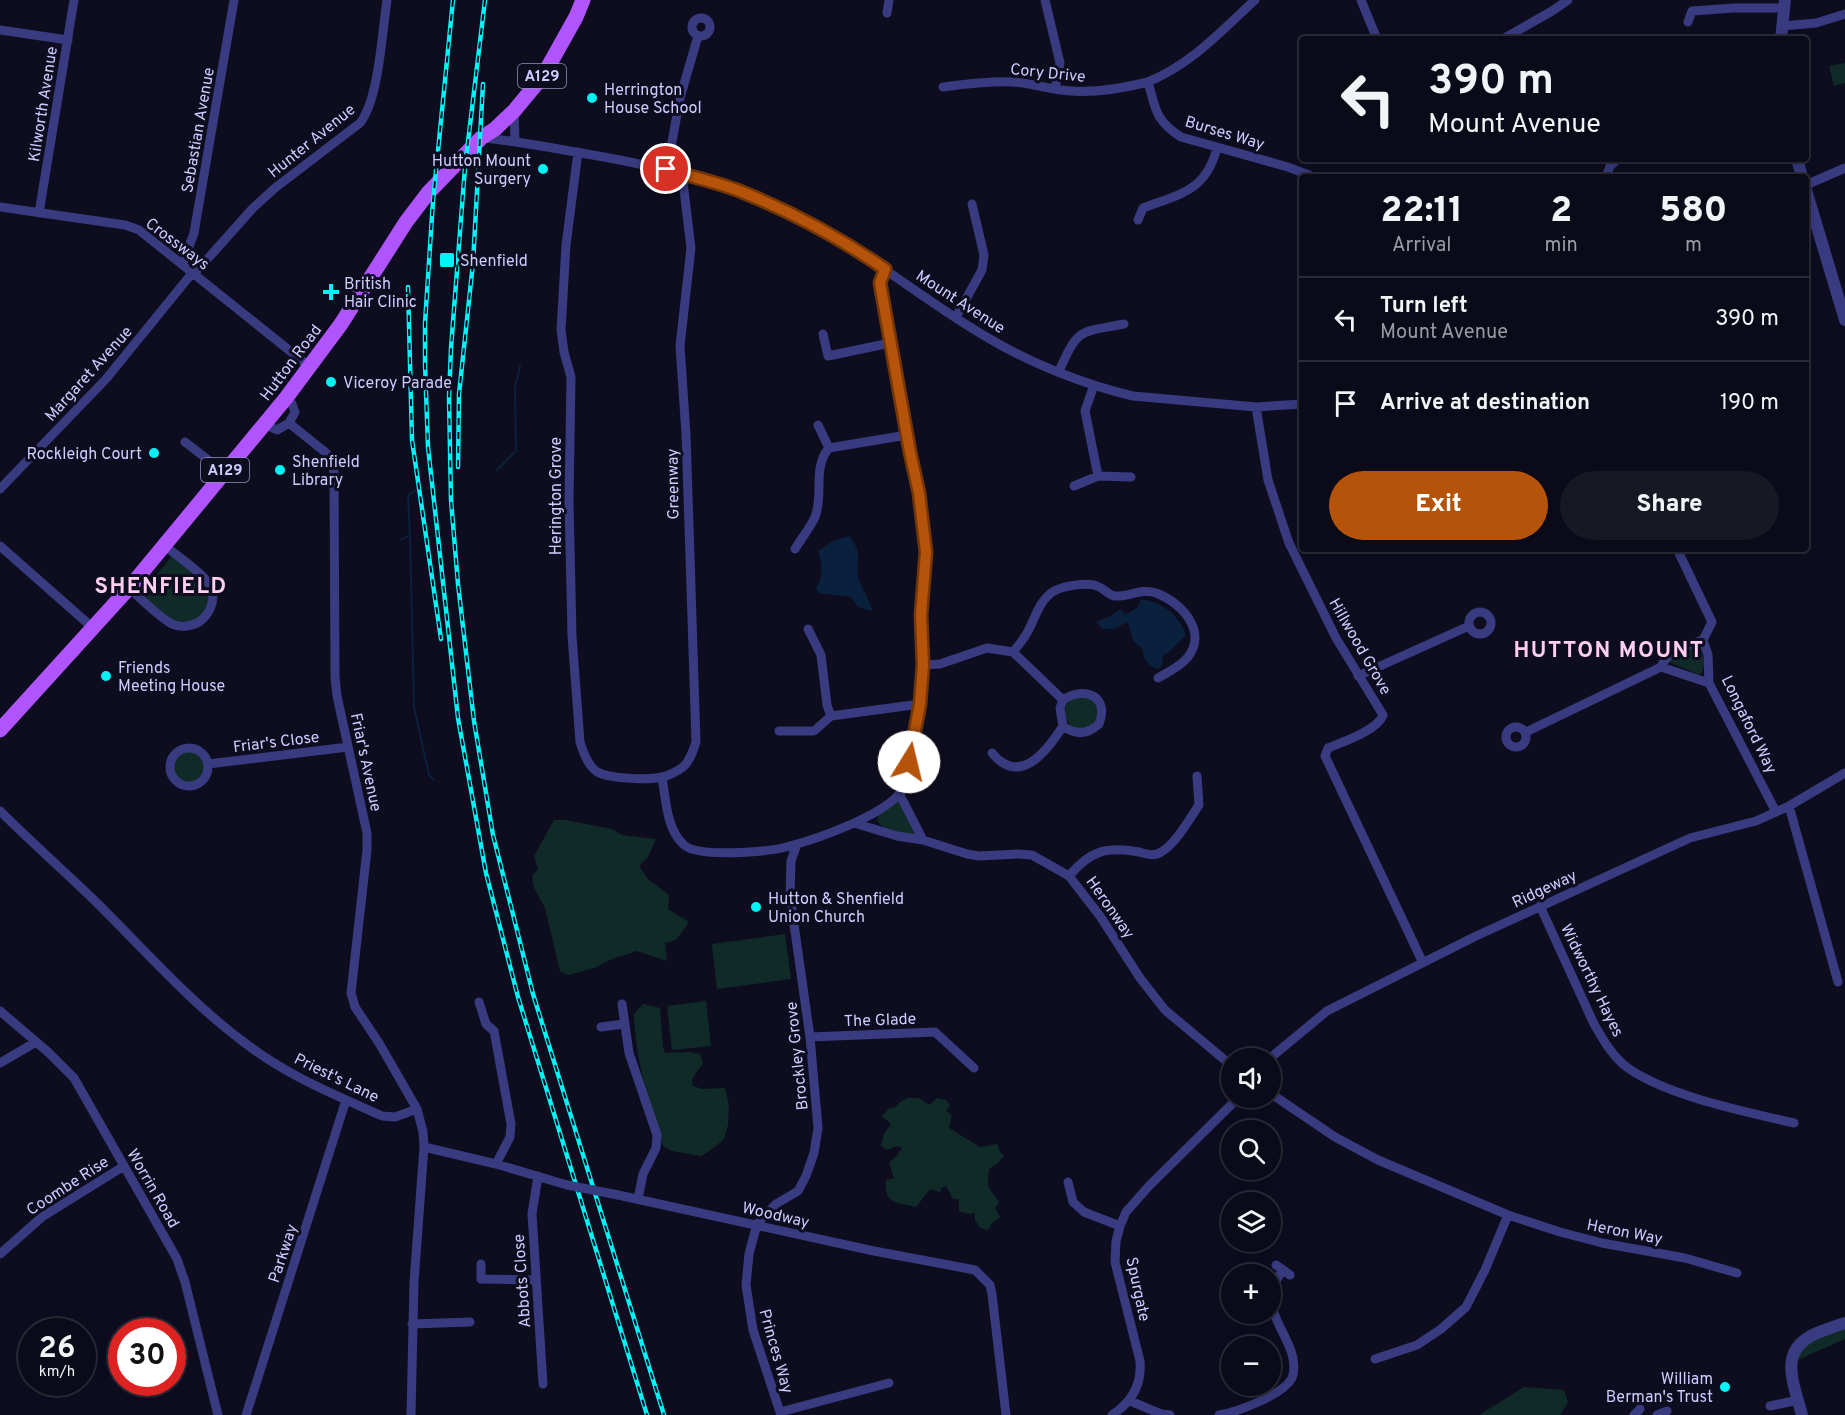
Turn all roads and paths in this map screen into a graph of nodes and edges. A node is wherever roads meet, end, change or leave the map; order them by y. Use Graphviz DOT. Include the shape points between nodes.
graph roads {
  1 [pos="74,0"];
  2 [pos="234,0"];
  3 [pos="387,0"];
  4 [pos="583,0"];
  5 [pos="889,0"];
  6 [pos="1045,0"];
  7 [pos="1255,0"];
  8 [pos="1360,0"];
  9 [pos="1568,0"];
  10 [pos="1785,4"];
  11 [pos="887,13"];
  12 [pos="1845,14"];
  13 [pos="1688,22"];
  14 [pos="0,30"];
  15 [pos="1782,33"];
  16 [pos="698,36"];
  17 [pos="1376,36"];
  18 [pos="1508,36"];
  19 [pos="68,40"];
  20 [pos="1149,82"];
  21 [pos="943,87"];
  22 [pos="1055,89"];
  23 [pos="514,111"];
  24 [pos="481,138"];
  25 [pos="515,141"];
  26 [pos="1217,148"];
  27 [pos="578,152"];
  28 [pos="1845,168"];
  29 [pos="666,169"];
  30 [pos="681,174"];
  31 [pos="1306,174"];
  32 [pos="1809,184"];
  33 [pos="1809,200"];
  34 [pos="972,204"];
  35 [pos="0,207"];
  36 [pos="39,213"];
  37 [pos="1138,219"];
  38 [pos="183,264"];
  39 [pos="885,269"];
  40 [pos="193,273"];
  41 [pos="956,317"];
  42 [pos="1845,320"];
  43 [pos="1124,324"];
  44 [pos="823,334"];
  45 [pos="890,344"];
  46 [pos="310,367"];
  47 [pos="1059,371"];
  48 [pos="1094,385"];
  49 [pos="286,398"];
  50 [pos="1299,404"];
  51 [pos="1256,407"];
  52 [pos="289,423"];
  53 [pos="264,424"];
  54 [pos="818,425"];
  55 [pos="907,435"];
  56 [pos="184,442"];
  57 [pos="829,448"];
  58 [pos="224,472"];
  59 [pos="1098,476"];
  60 [pos="1131,477"];
  61 [pos="1074,486"];
  62 [pos="0,489"];
  63 [pos="164,545"];
  64 [pos="0,546"];
  65 [pos="795,549"];
  66 [pos="1678,552"];
  67 [pos="129,588"];
  68 [pos="1469,626"];
  69 [pos="93,628"];
  70 [pos="808,629"];
  71 [pos="1703,640"];
  72 [pos="1013,652"];
  73 [pos="923,665"];
  74 [pos="1661,667"];
  75 [pos="1358,676"];
  76 [pos="1158,678"];
  77 [pos="1709,683"];
  78 [pos="1063,700"];
  79 [pos="920,704"];
  80 [pos="831,716"];
  81 [pos="1063,726"];
  82 [pos="0,730"];
  83 [pos="779,730"];
  84 [pos="1526,732"];
  85 [pos="348,747"];
  86 [pos="992,753"];
  87 [pos="208,764"];
  88 [pos="1845,773"];
  89 [pos="1197,776"];
  90 [pos="662,777"];
  91 [pos="900,795"];
  92 [pos="1789,806"];
  93 [pos="0,811"];
  94 [pos="1776,812"];
  95 [pos="854,823"];
  96 [pos="923,840"];
  97 [pos="797,844"];
  98 [pos="776,849"];
  99 [pos="791,861"];
  100 [pos="1069,876"];
  101 [pos="1540,906"];
  102 [pos="1423,963"];
  103 [pos="1838,982"];
  104 [pos="479,1002"];
  105 [pos="622,1004"];
  106 [pos="0,1011"];
  107 [pos="624,1024"];
  108 [pos="601,1027"];
  109 [pos="810,1037"];
  110 [pos="36,1042"];
  111 [pos="1281,1049"];
  112 [pos="1221,1057"];
  113 [pos="0,1063"];
  114 [pos="974,1068"];
  115 [pos="346,1100"];
  116 [pos="1281,1100"];
  117 [pos="1228,1108"];
  118 [pos="417,1109"];
  119 [pos="1794,1123"];
  120 [pos="424,1147"];
  121 [pos="496,1164"];
  122 [pos="124,1166"];
  123 [pos="538,1176"];
  124 [pos="1068,1182"];
  125 [pos="638,1199"];
  126 [pos="1508,1215"];
  127 [pos="757,1224"];
  128 [pos="1120,1226"];
  129 [pos="0,1254"];
  130 [pos="481,1264"];
  131 [pos="1283,1270"];
  132 [pos="1737,1274"];
  133 [pos="536,1280"];
  134 [pos="470,1322"];
  135 [pos="1845,1323"];
  136 [pos="412,1324"];
  137 [pos="1375,1359"];
  138 [pos="889,1383"];
  139 [pos="543,1384"];
  140 [pos="1798,1400"];
  141 [pos="1130,1401"];
  142 [pos="1770,1406"];
  143 [pos="1667,1411"];
  144 [pos="780,1414"];
  145 [pos="218,1415"];
  146 [pos="246,1415"];
  147 [pos="411,1415"];
  148 [pos="1006,1415"];
  149 [pos="1113,1415"];
  150 [pos="1170,1415"];
  151 [pos="1219,1415"];
  152 [pos="1657,1415"];
  153 [pos="1802,1415"];
  1 -- 19 [label="street, Kilworth Avenue"];
  2 -- 38 [label="street, Sebastian Avenue" via="194,233"];
  3 -- 40 [label="street, Hunter Avenue" via="368,113 253,208"];
  4 -- 23 [label="main road, Hutton Road / A129" via="543,76"];
  5 -- 11 [label="street"];
  6 -- 22 [label="street" via="1060,63"];
  7 -- 20 [label="street" via="1188,62"];
  8 -- 17 [label="street"];
  9 -- 18 [label="street"];
  10 -- 13 [label="street" via="1689,8"];
  10 -- 15 [label="street"];
  12 -- 15 [label="street"];
  14 -- 19 [label="street"];
  16 -- 29 [label="street"];
  19 -- 36 [label="street, Kilworth Avenue"];
  20 -- 22 [label="street, Cory Drive" via="1097,91"];
  20 -- 26 [label="street, Burses Way" via="1158,116 1168,128 1181,137"];
  21 -- 22 [label="street, Cory Drive" via="1009,81"];
  23 -- 24 [label="main road, Hutton Road / A129"];
  23 -- 25 [label="street"];
  24 -- 25 [label="street, Mount Avenue"];
  24 -- 46 [label="main road, Hutton Road / A129" via="406,222"];
  25 -- 27 [label="street, Mount Avenue"];
  26 -- 31 [label="street, Burses Way"];
  26 -- 37 [label="street" via="1201,182 1180,194 1138,205"];
  27 -- 29 [label="street, Mount Avenue"];
  27 -- 90 [label="street, Herington Grove" via="566,244 561,330 571,377 572,636 580,742 596,771 607,776"];
  28 -- 32 [label="street"];
  29 -- 30 [label="street, Mount Avenue"];
  30 -- 39 [label="street, Mount Avenue" via="787,211"];
  30 -- 90 [label="street, Greenway" via="691,248 680,346 696,742 684,767"];
  33 -- 42 [label="street"];
  34 -- 41 [label="street" via="983,263"];
  35 -- 36 [label="street, Crossways"];
  36 -- 38 [label="street, Crossways" via="140,230"];
  38 -- 40 [label="street, Crossways"];
  39 -- 41 [label="street, Mount Avenue"];
  39 -- 45 [label="street" via="880,283"];
  40 -- 46 [label="street, Crossways"];
  40 -- 62 [label="street, Margaret Avenue" via="106,379"];
  41 -- 47 [label="street, Mount Avenue" via="1013,352"];
  43 -- 47 [label="street" via="1083,332 1075,338"];
  44 -- 45 [label="street" via="828,356"];
  45 -- 55 [label="street"];
  46 -- 49 [label="main road, Hutton Road / A129"];
  47 -- 48 [label="street, Mount Avenue"];
  48 -- 51 [label="street, Mount Avenue" via="1133,396"];
  48 -- 59 [label="street" via="1085,411"];
  49 -- 52 [label="street" via="295,412"];
  49 -- 53 [label="main road, Hutton Road / A129"];
  50 -- 51 [label="street, Mount Avenue"];
  51 -- 75 [label="street, Hillwood Grove" via="1268,480 1289,543"];
  52 -- 53 [label="street" via="277,430"];
  52 -- 85 [label="street, Friar's Avenue" via="330,457 334,472 335,677"];
  53 -- 58 [label="main road, Hutton Road / A129"];
  54 -- 57 [label="street"];
  55 -- 57 [label="street"];
  55 -- 73 [label="street" via="925,541"];
  56 -- 58 [label="street"];
  57 -- 65 [label="street" via="820,465 815,517"];
  58 -- 63 [label="main road, Hutton Road / A129"];
  59 -- 60 [label="street"];
  59 -- 61 [label="street"];
  63 -- 67 [label="main road, Hutton Road / A129"];
  63 -- 67 [label="street" via="208,581 213,603 208,614 198,623 172,624"];
  64 -- 69 [label="street"];
  66 -- 71 [label="street, Longaford Way" via="1712,622"];
  67 -- 69 [label="main road, Hutton Road / A129"];
  68 -- 75 [label="street"];
  69 -- 82 [label="main road, Hutton Road / A129"];
  70 -- 80 [label="street" via="821,655"];
  71 -- 74 [label="street" via="1675,651"];
  71 -- 77 [label="street, Longaford Way"];
  72 -- 73 [label="street" via="987,648 940,664"];
  72 -- 76 [label="street" via="1048,596 1058,590 1084,585 1099,586 1116,596 1137,591 1156,593 1184,612 1195,632 1192,650 1181,664"];
  72 -- 78 [label="street"];
  73 -- 79 [label="street"];
  74 -- 77 [label="street"];
  74 -- 84 [label="street"];
  75 -- 102 [label="street, Hillwood Grove" via="1380,708 1382,719 1328,748 1325,756"];
  77 -- 94 [label="street, Longaford Way"];
  78 -- 81 [label="street"];
  78 -- 81 [label="street" via="1077,693 1089,694 1097,699 1102,710 1099,724 1089,731 1076,733"];
  79 -- 80 [label="street"];
  79 -- 91 [label="street"];
  80 -- 83 [label="street" via="814,731"];
  81 -- 86 [label="street" via="1048,748 1026,765 1002,764"];
  85 -- 87 [label="street, Friar's Close"];
  85 -- 118 [label="street, Friar's Avenue" via="368,850 351,993 355,1007"];
  87 -- 87 [label="street" via="199,751 183,748 170,760 170,773 178,783 190,787 206,777"];
  88 -- 92 [label="street, Ridgeway"];
  89 -- 100 [label="street" via="1199,805 1165,850 1155,855 1124,850 1099,852"];
  90 -- 98 [label="street" via="669,820 683,844 692,850 714,853"];
  91 -- 95 [label="street"];
  91 -- 96 [label="street"];
  92 -- 94 [label="street, Ridgeway"];
  92 -- 103 [label="street"];
  93 -- 115 [label="street, Priest's Lane" via="226,1028 300,1079"];
  94 -- 101 [label="street, Ridgeway" via="1690,838"];
  95 -- 96 [label="street, Heronway"];
  95 -- 97 [label="street"];
  96 -- 100 [label="street, Heronway" via="979,856 1032,855"];
  97 -- 98 [label="street"];
  97 -- 99 [label="street, Brockley Grove"];
  98 -- 99 [label="street"];
  99 -- 109 [label="street, Brockley Grove" via="790,896"];
  100 -- 112 [label="street, Heronway" via="1165,1010"];
  101 -- 102 [label="street, Ridgeway"];
  101 -- 119 [label="street, Widworthy Hayes" via="1594,1024 1626,1066 1661,1085"];
  102 -- 111 [label="street, Ridgeway" via="1327,1011"];
  104 -- 121 [label="street" via="486,1024 494,1031 511,1124 510,1137"];
  105 -- 107 [label="street"];
  106 -- 110 [label="street, Worrin Road"];
  107 -- 108 [label="street"];
  107 -- 125 [label="street" via="629,1053 657,1135"];
  109 -- 114 [label="street, The Glade" via="935,1032"];
  109 -- 127 [label="street, Brockley Grove" via="818,1128 814,1153 798,1191 776,1204"];
  110 -- 113 [label="street"];
  110 -- 122 [label="street, Worrin Road" via="74,1078"];
  115 -- 118 [label="street, Priest's Lane" via="382,1116 395,1117"];
  115 -- 146 [label="street, Parkway"];
  116 -- 126 [label="street" via="1378,1160"];
  117 -- 128 [label="street, Spurgate" via="1149,1186 1126,1212"];
  118 -- 120 [label="street"];
  120 -- 121 [label="street, Woodway"];
  120 -- 136 [label="street"];
  121 -- 123 [label="street, Woodway"];
  122 -- 129 [label="street, Coombe Rise" via="42,1217"];
  122 -- 145 [label="street, Worrin Road" via="177,1259"];
  123 -- 125 [label="street, Woodway, bridge"];
  123 -- 133 [label="street, Abbots Close" via="532,1214"];
  124 -- 128 [label="street" via="1073,1202 1083,1212"];
  125 -- 127 [label="street, Woodway"];
  126 -- 132 [label="street, Heron Way" via="1570,1235 1685,1258"];
  126 -- 137 [label="street" via="1466,1307 1417,1345"];
  127 -- 144 [label="street, Princes Way" via="749,1254 747,1297 753,1330"];
  127 -- 148 [label="street, Woodway" via="975,1270 990,1284"];
  128 -- 141 [label="street, Spurgate" via="1115,1262 1141,1375"];
  130 -- 133 [label="street" via="481,1280"];
  131 -- 151 [label="street" via="1271,1294 1294,1362 1292,1377 1268,1397"];
  133 -- 139 [label="street, Abbots Close"];
  134 -- 136 [label="street"];
  135 -- 140 [label="street" via="1800,1342 1792,1355"];
  136 -- 147 [label="street"];
  138 -- 144 [label="street"];
  140 -- 142 [label="street"];
  140 -- 153 [label="street"];
  141 -- 149 [label="street, Spurgate"];
  141 -- 150 [label="street"];
  143 -- 152 [label="street"];
}
